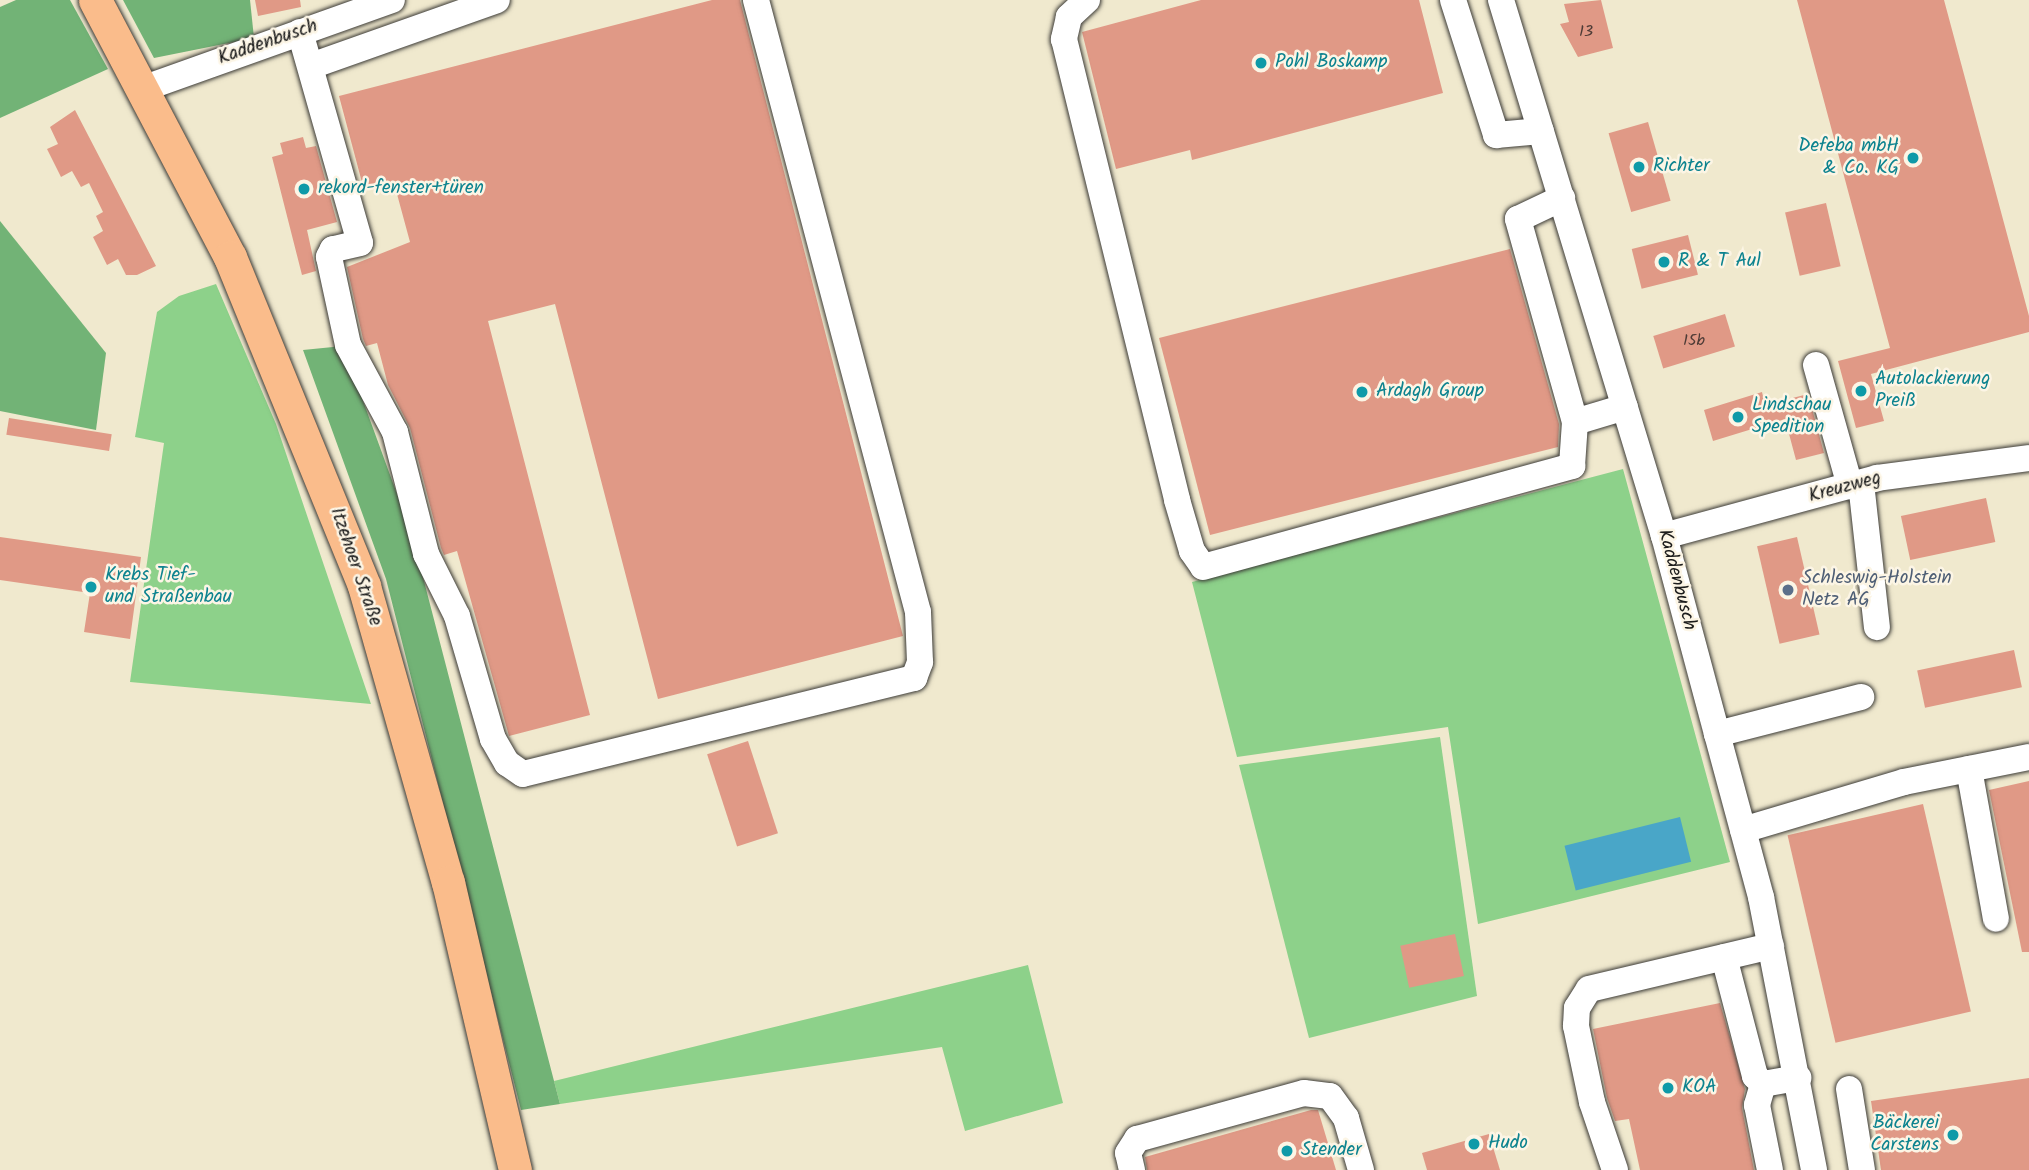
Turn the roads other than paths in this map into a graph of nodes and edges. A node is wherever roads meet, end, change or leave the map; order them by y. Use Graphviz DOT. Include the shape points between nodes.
graph roads {
  1 [pos="95,0"];
  2 [pos="392,0"];
  3 [pos="497,0"];
  4 [pos="756,0"];
  5 [pos="1087,0"];
  6 [pos="1453,0"];
  7 [pos="1501,0"];
  8 [pos="300,32"];
  9 [pos="311,66"];
  10 [pos="145,88"];
  11 [pos="1541,131"];
  12 [pos="1562,198"];
  13 [pos="1816,365"];
  14 [pos="1625,407"];
  15 [pos="1575,422"];
  16 [pos="2029,458"];
  17 [pos="1855,484"];
  18 [pos="1664,536"];
  19 [pos="1877,627"];
  20 [pos="1861,697"];
  21 [pos="1717,734"];
  22 [pos="2029,757"];
  23 [pos="1969,769"];
  24 [pos="1743,830"];
  25 [pos="1996,919"];
  26 [pos="1771,946"];
  27 [pos="1724,957"];
  28 [pos="1798,1078"];
  29 [pos="1763,1084"];
  30 [pos="1849,1089"];
  31 [pos="515,1170"];
  32 [pos="1132,1170"];
  33 [pos="1361,1170"];
  34 [pos="1615,1170"];
  35 [pos="1770,1170"];
  36 [pos="1814,1170"];
  37 [pos="1862,1170"];
  1 -- 10 [label="main road, Itzehoer Straße"];
  2 -- 8 [label="street, Kaddenbusch"];
  3 -- 9 [label="street"];
  4 -- 9 [label="street" via="918,612 920,662 914,678 523,774 507,763 493,739 457,615 426,554 395,432 348,345 329,257 332,249 360,243"];
  5 -- 15 [label="street" via="1069,17 1064,39 1177,500 1192,551 1203,567 1550,477 1572,466"];
  6 -- 11 [label="street" via="1496,135"];
  7 -- 11 [label="street, Kaddenbusch"];
  8 -- 9 [label="street"];
  8 -- 10 [label="street, Kaddenbusch"];
  10 -- 31 [label="main road, Itzehoer Straße" via="230,257 364,586 447,882"];
  11 -- 12 [label="street, Kaddenbusch"];
  12 -- 14 [label="street, Kaddenbusch"];
  12 -- 15 [label="street" via="1518,219"];
  13 -- 17 [label="street"];
  14 -- 15 [label="street"];
  14 -- 18 [label="street, Kaddenbusch"];
  16 -- 17 [label="street, Kreuzweg" via="1943,465"];
  17 -- 18 [label="street, Kreuzweg"];
  17 -- 19 [label="street"];
  18 -- 21 [label="street, Kaddenbusch"];
  20 -- 21 [label="street"];
  21 -- 24 [label="street, Kaddenbusch"];
  22 -- 23 [label="street"];
  23 -- 24 [label="street" via="1773,816"];
  23 -- 25 [label="street"];
  24 -- 26 [label="street, Kaddenbusch"];
  26 -- 27 [label="street"];
  26 -- 28 [label="street, Kaddenbusch"];
  27 -- 29 [label="street" via="1752,1066"];
  27 -- 34 [label="street" via="1610,981 1589,989 1577,1008 1592,1102"];
  28 -- 29 [label="street"];
  28 -- 36 [label="street, Kaddenbusch"];
  29 -- 35 [label="street" via="1757,1105"];
  30 -- 37 [label="street"];
  32 -- 33 [label="street" via="1128,1153 1137,1139 1304,1093 1330,1096 1346,1118"];
}
